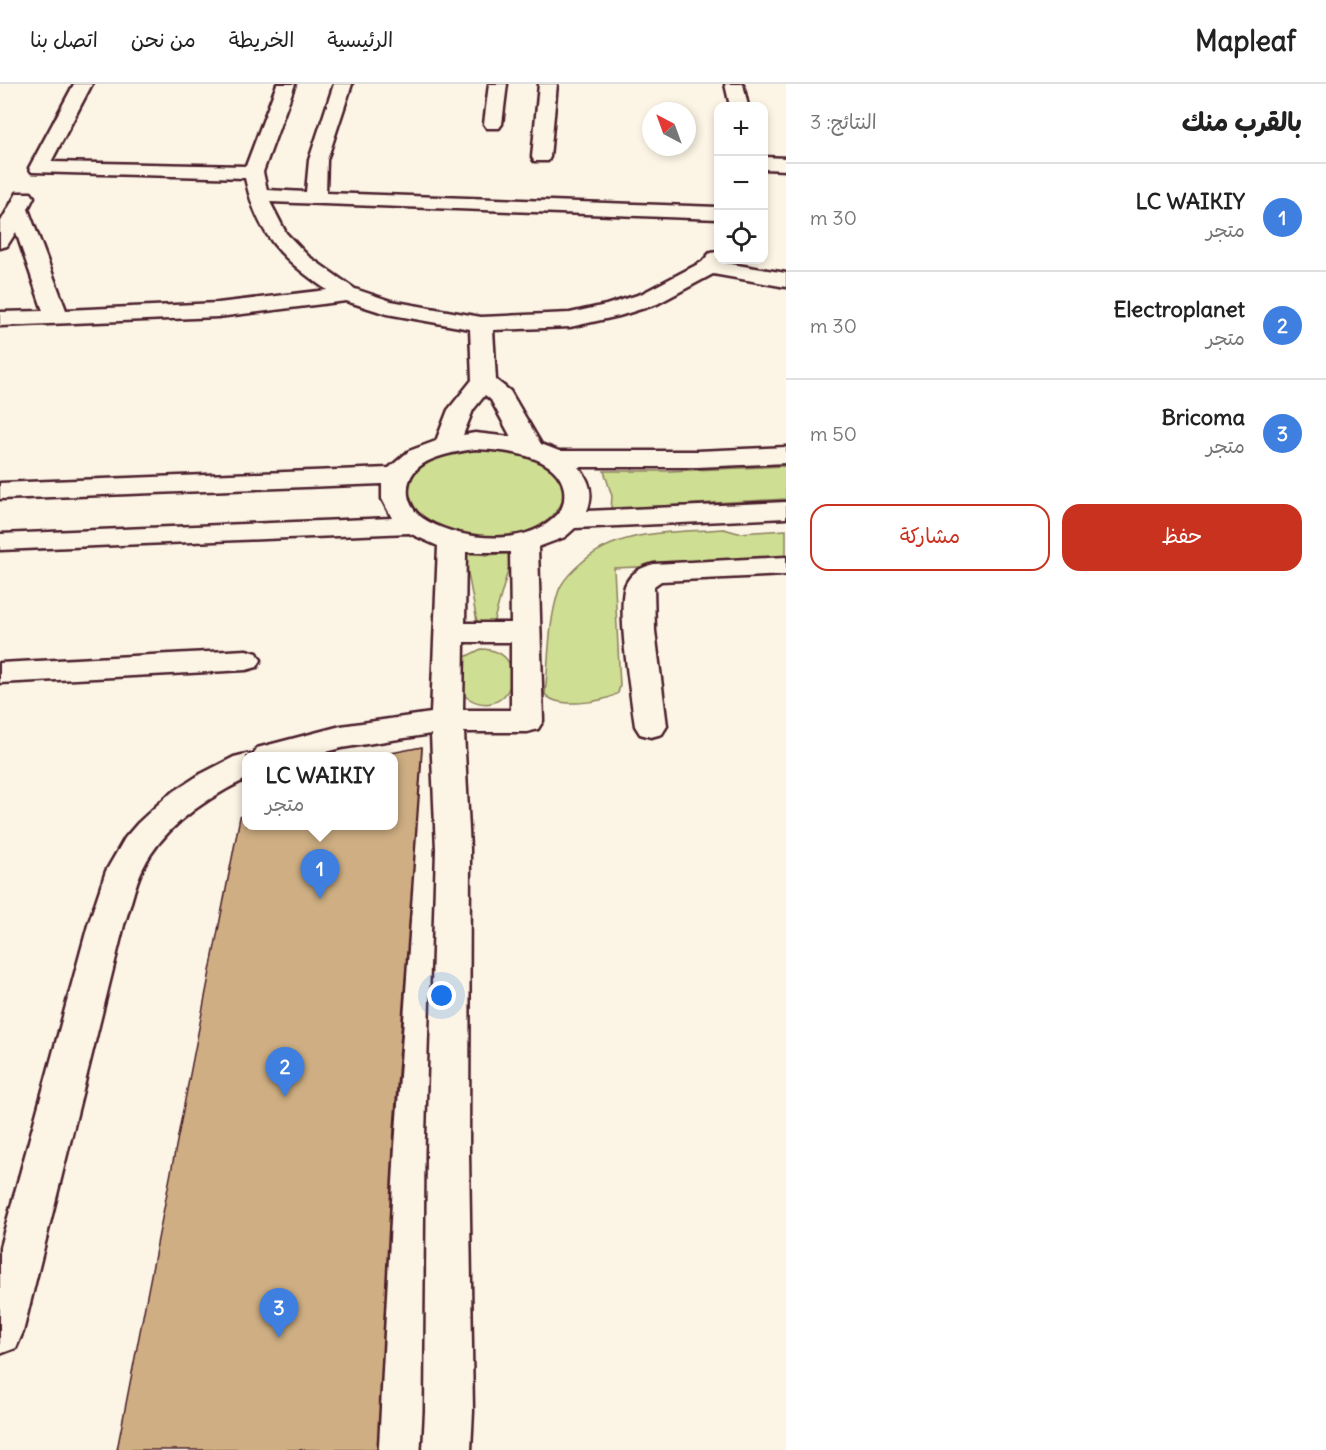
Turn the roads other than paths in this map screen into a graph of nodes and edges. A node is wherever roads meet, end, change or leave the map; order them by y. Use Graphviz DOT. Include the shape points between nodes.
graph roads {
  1 [pos="83,84"];
  2 [pos="286,84"];
  3 [pos="343,84"];
  4 [pos="498,84"];
  5 [pos="548,84"];
  6 [pos="734,84"];
  7 [pos="738,102"];
  8 [pos="494,124"];
  9 [pos="541,157"];
  10 [pos="768,163"];
  11 [pos="786,164"];
  12 [pos="39,168"];
  13 [pos="253,172"];
  14 [pos="258,196"];
  15 [pos="316,198"];
  16 [pos="18,209"];
  17 [pos="714,213"];
  18 [pos="0,242"];
  19 [pos="714,263"];
  20 [pos="718,264"];
  21 [pos="786,280"];
  22 [pos="347,294"];
  23 [pos="57,318"];
  24 [pos="0,319"];
  25 [pos="481,324"];
  26 [pos="484,382"];
  27 [pos="448,445"];
  28 [pos="543,454"];
  29 [pos="786,455"];
  30 [pos="397,476"];
  31 [pos="0,490"];
  32 [pos="786,510"];
  33 [pos="568,520"];
  34 [pos="414,525"];
  35 [pos="0,542"];
  36 [pos="452,542"];
  37 [pos="524,542"];
  38 [pos="786,566"];
  39 [pos="524,632"];
  40 [pos="449,633"];
  41 [pos="246,660"];
  42 [pos="0,673"];
  43 [pos="447,721"];
  44 [pos="651,726"];
  45 [pos="284,752"];
  46 [pos="242,767"];
  47 [pos="0,1332"];
  48 [pos="447,1450"];
  1 -- 12 [label="street"];
  2 -- 13 [label="street"];
  3 -- 15 [label="street" via="318,160"];
  4 -- 8 [label="street"];
  5 -- 9 [label="street"];
  6 -- 7 [label="street"];
  10 -- 11 [label="street"];
  12 -- 13 [label="street"];
  12 -- 16 [label="street"];
  13 -- 14 [label="street"];
  14 -- 15 [label="street"];
  14 -- 22 [label="street" via="277,236 300,261"];
  15 -- 17 [label="street"];
  16 -- 18 [label="street"];
  16 -- 23 [label="street"];
  19 -- 25 [label="street" via="649,299 611,311 570,320"];
  20 -- 21 [label="street"];
  22 -- 23 [label="street" via="213,312"];
  22 -- 25 [label="street" via="387,307"];
  23 -- 24 [label="street"];
  25 -- 26 [label="street"];
  26 -- 27 [label="street" via="460,411"];
  26 -- 28 [label="street" via="501,396"];
  27 -- 28 [label="street" via="475,441 504,443"];
  27 -- 30 [label="street" via="416,457"];
  28 -- 29 [label="street" via="697,459"];
  28 -- 33 [label="street" via="574,478 579,499"];
  30 -- 31 [label="street"];
  30 -- 34 [label="street" via="392,493 398,510"];
  32 -- 33 [label="street"];
  33 -- 37 [label="street" via="550,533"];
  34 -- 35 [label="street"];
  34 -- 36 [label="street"];
  36 -- 37 [label="street" via="488,546"];
  36 -- 40 [label="street"];
  37 -- 39 [label="street"];
  38 -- 44 [label="street" via="654,573 640,585"];
  39 -- 40 [label="street"];
  39 -- 43 [label="street" via="527,720"];
  40 -- 43 [label="street"];
  41 -- 42 [label="street"];
  43 -- 45 [label="street" via="341,737"];
  43 -- 48 [label="street" via="453,849"];
  46 -- 47 [label="street" via="187,797 155,826 127,864 106,925"];
}
